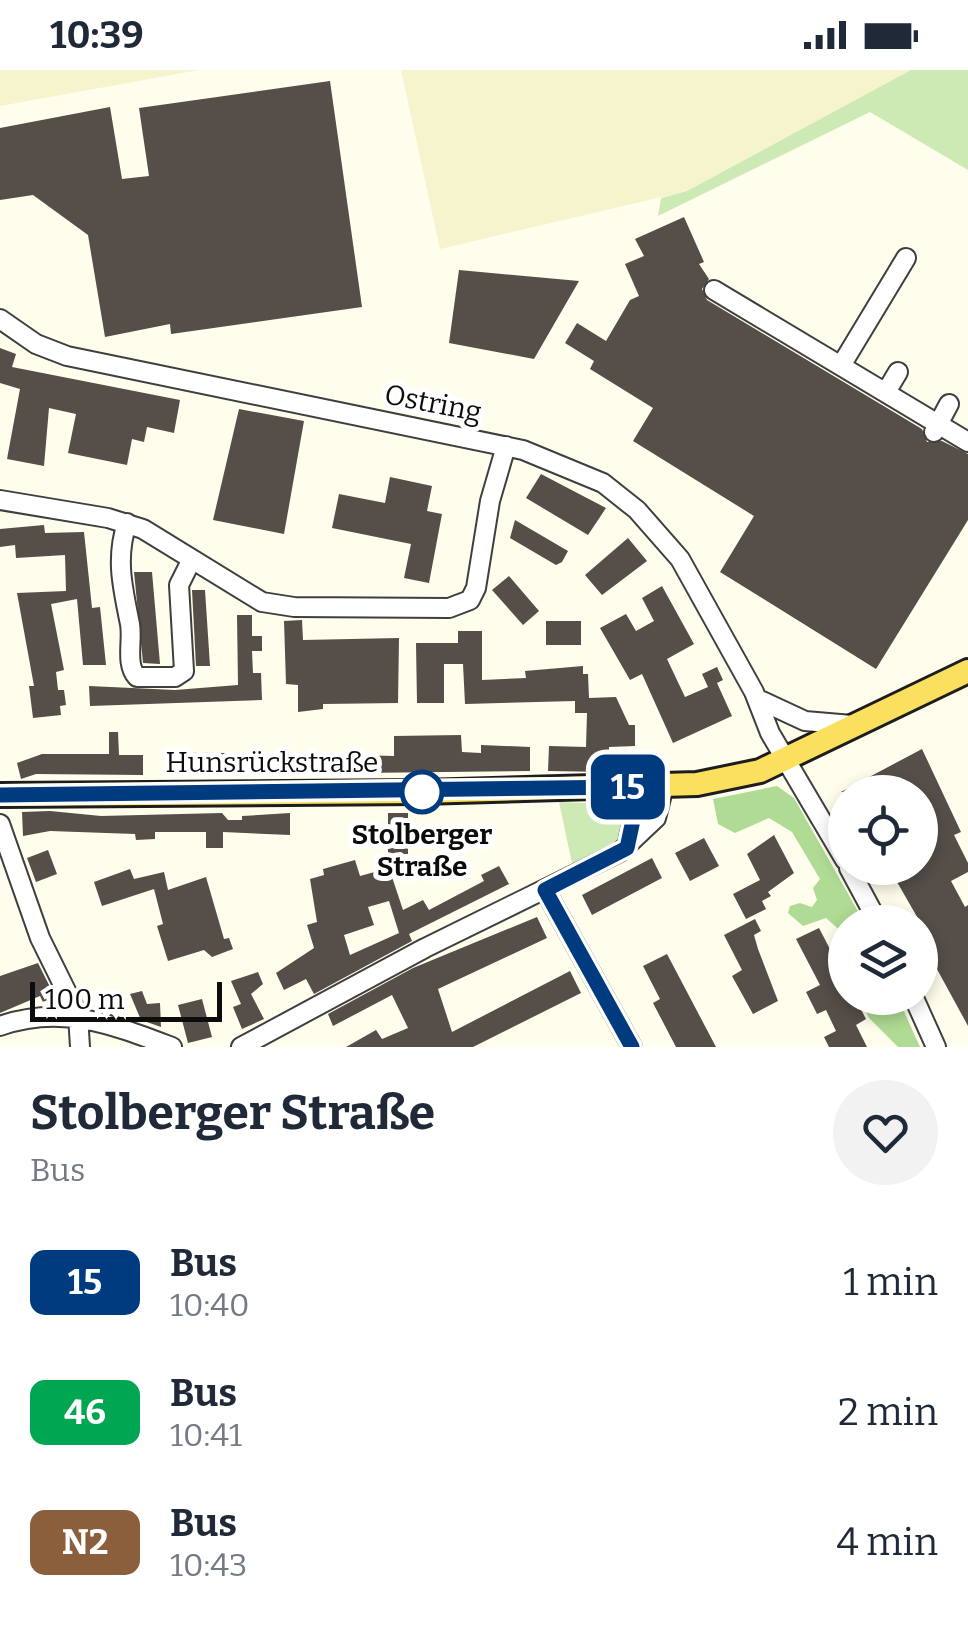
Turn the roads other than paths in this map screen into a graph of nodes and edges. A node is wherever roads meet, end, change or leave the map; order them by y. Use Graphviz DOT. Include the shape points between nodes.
graph roads {
  1 [pos="906,258"];
  2 [pos="714,290"];
  3 [pos="0,319"];
  4 [pos="842,364"];
  5 [pos="898,372"];
  6 [pos="886,392"];
  7 [pos="949,404"];
  8 [pos="936,428"];
  9 [pos="968,442"];
  10 [pos="506,446"];
  11 [pos="0,500"];
  12 [pos="127,523"];
  13 [pos="192,560"];
  14 [pos="968,671"];
  15 [pos="758,696"];
  16 [pos="859,725"];
  17 [pos="788,759"];
  18 [pos="664,786"];
  19 [pos="633,787"];
  20 [pos="0,795"];
  21 [pos="0,824"];
  22 [pos="828,830"];
  23 [pos="627,848"];
  24 [pos="545,890"];
  25 [pos="78,1015"];
  26 [pos="922,1015"];
  27 [pos="0,1026"];
  28 [pos="80,1047"];
  29 [pos="172,1047"];
  30 [pos="240,1047"];
  31 [pos="632,1047"];
  32 [pos="936,1047"];
  1 -- 4 [label="street"];
  2 -- 4 [label="street"];
  3 -- 10 [label="street, Ostring" via="67,356"];
  4 -- 6 [label="street"];
  5 -- 6 [label="street"];
  6 -- 8 [label="street"];
  7 -- 8 [label="street"];
  8 -- 9 [label="street"];
  10 -- 13 [label="street" via="476,588 458,606 274,604 250,598"];
  10 -- 15 [label="street, Ostring" via="584,473 653,525 691,577"];
  11 -- 12 [label="street"];
  12 -- 13 [label="street"];
  12 -- 13 [label="street" via="120,547 122,601 137,677 175,678 184,671 178,585"];
  14 -- 16 [label="main road"];
  15 -- 16 [label="street" via="805,721"];
  15 -- 17 [label="street, Ostring" via="784,738"];
  16 -- 17 [label="main road"];
  17 -- 18 [label="main road" via="729,778"];
  17 -- 22 [label="street, Ostring"];
  18 -- 19 [label="main road, Hunsrückstraße"];
  18 -- 23 [label="street" via="656,818"];
  19 -- 20 [label="main road, Hunsrückstraße"];
  19 -- 23 [label="street"];
  21 -- 25 [label="street" via="40,938"];
  23 -- 24 [label="street"];
  24 -- 30 [label="street"];
  24 -- 31 [label="street"];
  25 -- 27 [label="street"];
  25 -- 28 [label="street"];
  25 -- 29 [label="street"];
  26 -- 32 [label="street"];
}
